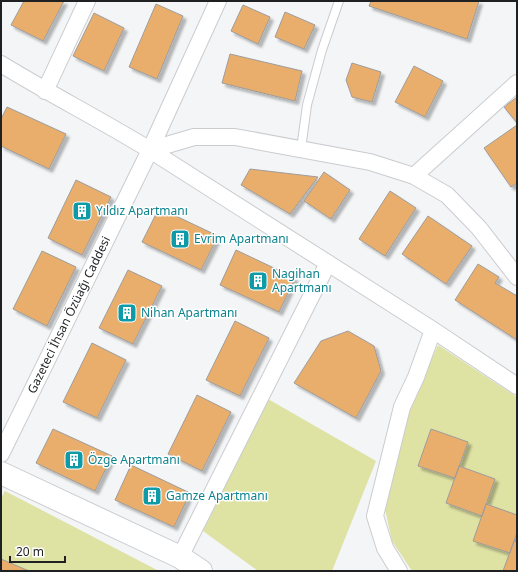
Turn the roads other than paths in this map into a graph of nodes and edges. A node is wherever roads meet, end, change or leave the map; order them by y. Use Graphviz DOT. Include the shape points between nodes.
graph roads {
  1 [pos="87,1"];
  2 [pos="218,1"];
  3 [pos="339,1"];
  4 [pos="1,64"];
  5 [pos="517,82"];
  6 [pos="45,91"];
  7 [pos="301,149"];
  8 [pos="150,150"];
  9 [pos="414,176"];
  10 [pos="328,263"];
  11 [pos="517,277"];
  12 [pos="433,330"];
  13 [pos="517,386"];
  14 [pos="1,454"];
  15 [pos="1,473"];
  16 [pos="180,557"];
  17 [pos="201,571"];
  18 [pos="399,571"];
  1 -- 6 [label="street"];
  2 -- 8 [label="street, Gazeteci İhsan Özüağı Caddesi"];
  3 -- 7 [label="lane" via="307,105"];
  4 -- 6 [label="street"];
  5 -- 9 [label="street"];
  6 -- 8 [label="street" via="93,115"];
  7 -- 8 [label="street" via="216,136 194,137"];
  7 -- 9 [label="street" via="370,162"];
  8 -- 10 [label="street"];
  8 -- 14 [label="street, Gazeteci İhsan Özüağı Caddesi"];
  9 -- 11 [label="street" via="447,195 479,228"];
  10 -- 12 [label="street"];
  10 -- 16 [label="street"];
  12 -- 13 [label="street"];
  12 -- 18 [label="street" via="402,407 375,516 385,548"];
  15 -- 16 [label="main road"];
  16 -- 17 [label="main road"];
}
